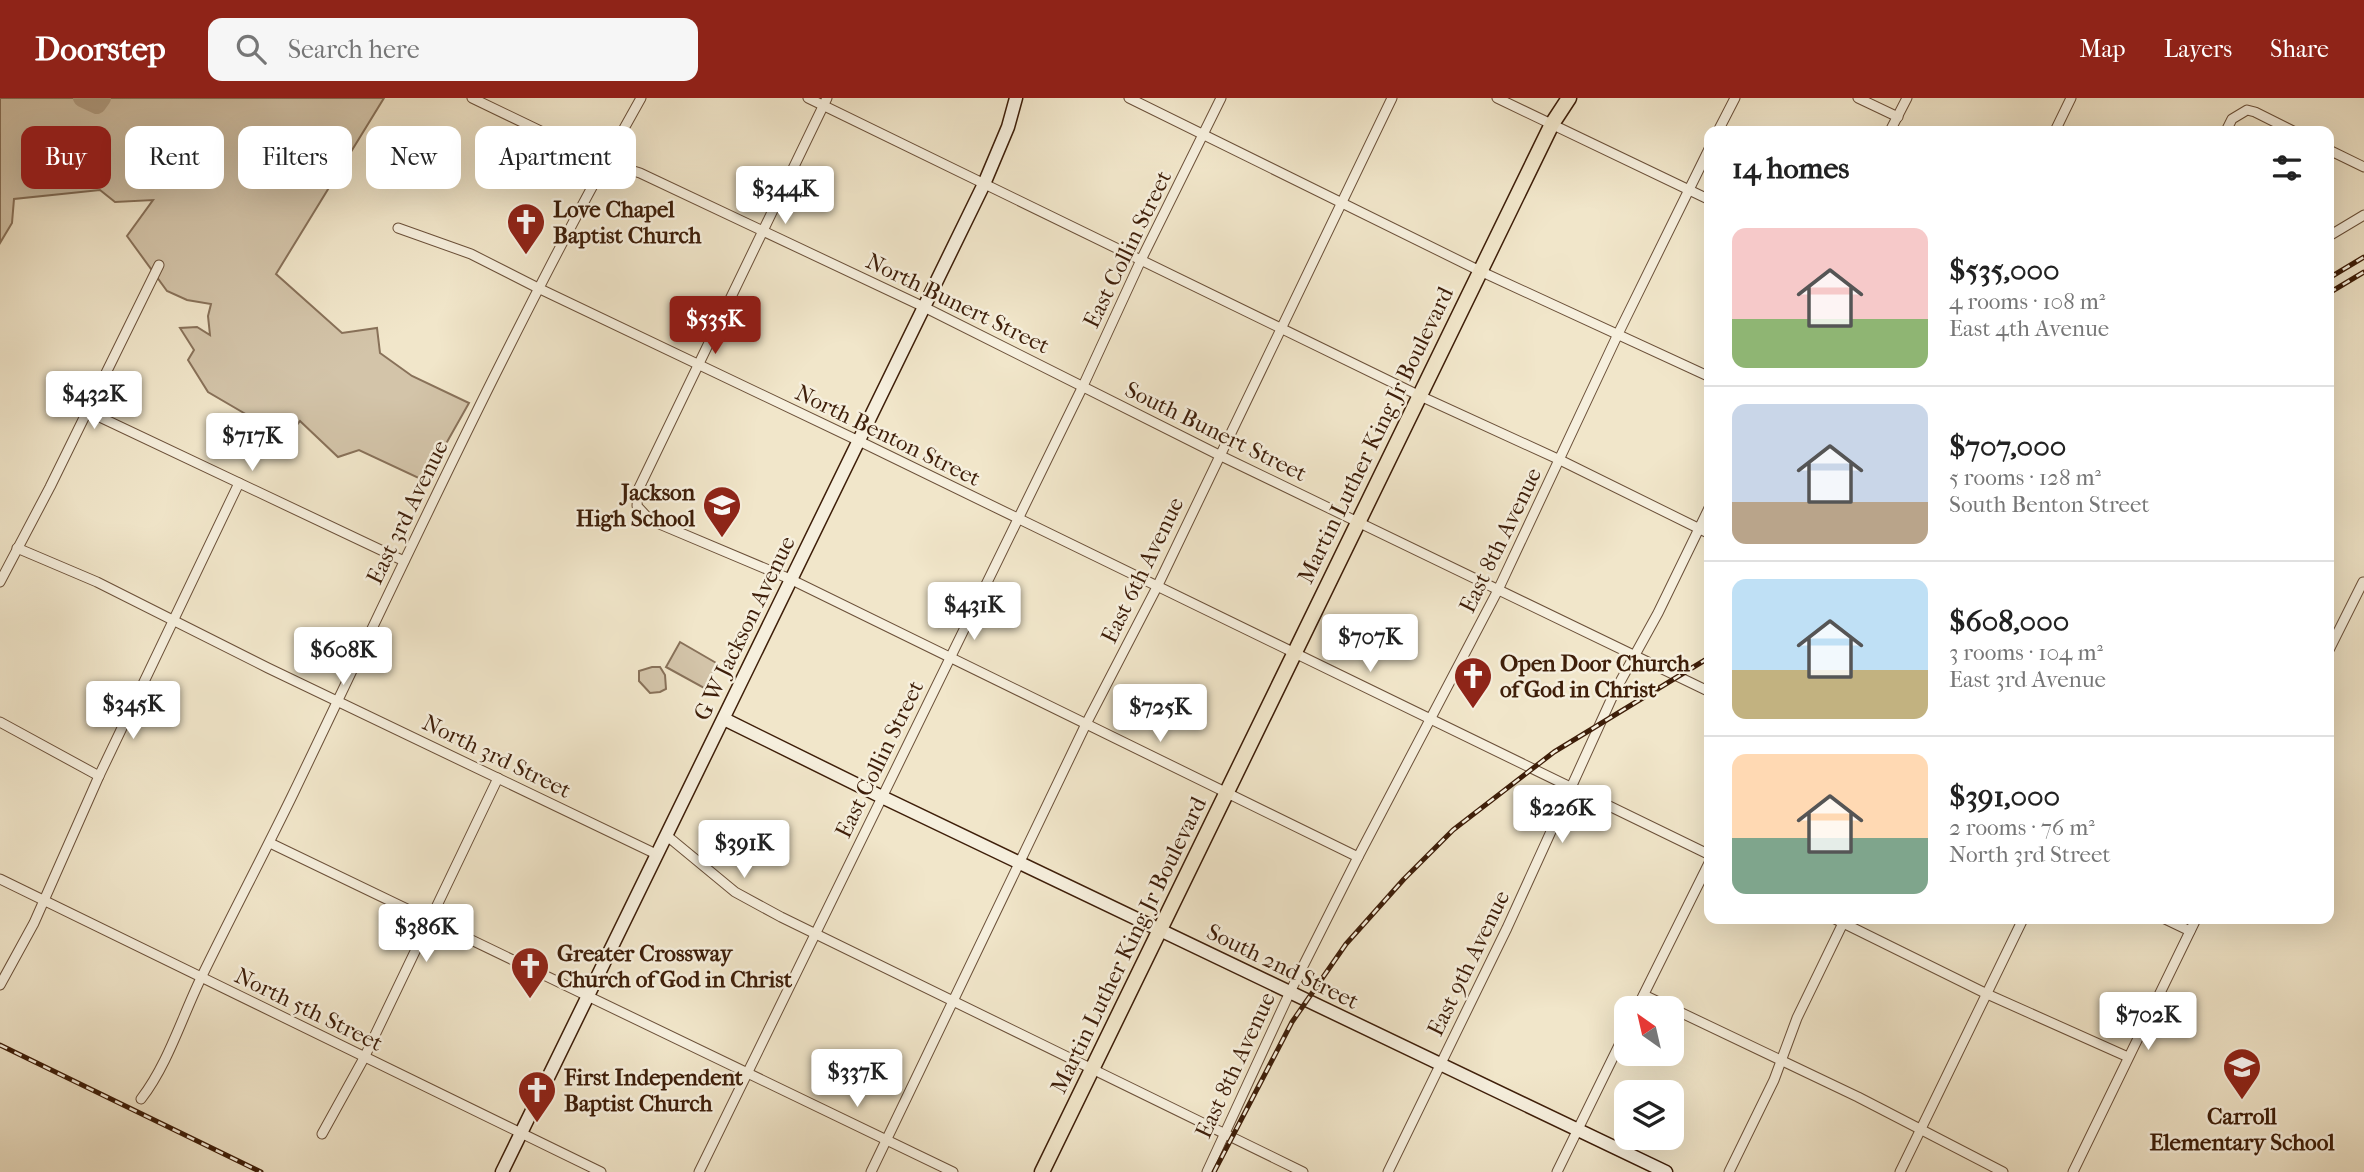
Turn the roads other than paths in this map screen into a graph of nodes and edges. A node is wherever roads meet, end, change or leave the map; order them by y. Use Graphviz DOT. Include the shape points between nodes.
graph roads {
  1 [pos="472,98"];
  2 [pos="641,98"];
  3 [pos="808,98"];
  4 [pos="1016,98"];
  5 [pos="1129,98"];
  6 [pos="1221,98"];
  7 [pos="1392,98"];
  8 [pos="1497,98"];
  9 [pos="1569,98"];
  10 [pos="1735,98"];
  11 [pos="1858,98"];
  12 [pos="1907,98"];
  13 [pos="2071,98"];
  14 [pos="825,102"];
  15 [pos="1898,117"];
  16 [pos="1552,124"];
  17 [pos="530,126"];
  18 [pos="625,126"];
  19 [pos="1721,126"];
  20 [pos="1893,126"];
  21 [pos="2057,126"];
  22 [pos="2228,126"];
  23 [pos="2283,126"];
  24 [pos="1203,135"];
  25 [pos="2334,152"];
  26 [pos="1704,160"];
  27 [pos="2364,167"];
  28 [pos="636,172"];
  29 [pos="984,184"];
  30 [pos="591,189"];
  31 [pos="1689,190"];
  32 [pos="1704,197"];
  33 [pos="1340,203"];
  34 [pos="2364,215"];
  35 [pos="398,228"];
  36 [pos="763,232"];
  37 [pos="2334,233"];
  38 [pos="1141,260"];
  39 [pos="159,265"];
  40 [pos="1480,271"];
  41 [pos="538,288"];
  42 [pos="924,307"];
  43 [pos="1280,326"];
  44 [pos="1618,334"];
  45 [pos="699,365"];
  46 [pos="1704,374"];
  47 [pos="1083,386"];
  48 [pos="1418,395"];
  49 [pos="87,411"];
  50 [pos="859,441"];
  51 [pos="1219,455"];
  52 [pos="1560,460"];
  53 [pos="239,483"];
  54 [pos="1704,518"];
  55 [pos="1017,519"];
  56 [pos="1357,521"];
  57 [pos="1699,528"];
  58 [pos="1704,531"];
  59 [pos="17,548"];
  60 [pos="404,561"];
  61 [pos="790,579"];
  62 [pos="0,582"];
  63 [pos="2363,582"];
  64 [pos="1157,587"];
  65 [pos="1498,590"];
  66 [pos="175,621"];
  67 [pos="2334,640"];
  68 [pos="1294,654"];
  69 [pos="1635,656"];
  70 [pos="949,658"];
  71 [pos="1704,689"];
  72 [pos="338,701"];
  73 [pos="724,719"];
  74 [pos="1430,719"];
  75 [pos="0,723"];
  76 [pos="1086,724"];
  77 [pos="99,776"];
  78 [pos="498,778"];
  79 [pos="1572,789"];
  80 [pos="1228,793"];
  81 [pos="882,797"];
  82 [pos="666,835"];
  83 [pos="270,843"];
  84 [pos="1704,852"];
  85 [pos="656,854"];
  86 [pos="1358,856"];
  87 [pos="1020,864"];
  88 [pos="1704,873"];
  89 [pos="0,879"];
  90 [pos="45,900"];
  91 [pos="430,920"];
  92 [pos="1839,924"];
  93 [pos="1849,924"];
  94 [pos="2021,924"];
  95 [pos="2175,924"];
  96 [pos="2194,924"];
  97 [pos="1160,930"];
  98 [pos="2190,931"];
  99 [pos="816,934"];
  100 [pos="201,979"];
  101 [pos="0,985"];
  102 [pos="1290,992"];
  103 [pos="1987,994"];
  104 [pos="1644,995"];
  105 [pos="586,997"];
  106 [pos="954,1001"];
  107 [pos="1614,1056"];
  108 [pos="364,1058"];
  109 [pos="2128,1058"];
  110 [pos="1781,1060"];
  111 [pos="1439,1064"];
  112 [pos="1092,1069"];
  113 [pos="748,1072"];
  114 [pos="141,1099"];
  115 [pos="1578,1129"];
  116 [pos="1921,1130"];
  117 [pos="521,1133"];
  118 [pos="1225,1134"];
  119 [pos="323,1135"];
  120 [pos="887,1140"];
  121 [pos="502,1172"];
  122 [pos="601,1172"];
  123 [pos="699,1172"];
  124 [pos="871,1172"];
  125 [pos="953,1172"];
  126 [pos="1042,1172"];
  127 [pos="1208,1172"];
  128 [pos="1303,1172"];
  129 [pos="1388,1172"];
  130 [pos="1557,1172"];
  131 [pos="1666,1172"];
  132 [pos="1729,1172"];
  133 [pos="1900,1172"];
  134 [pos="2003,1172"];
  135 [pos="2073,1172"];
  1 -- 17 [label="street, North Bunert Street"];
  2 -- 18 [label="street, East 3rd Avenue"];
  3 -- 14 [label="street"];
  4 -- 29 [label="street, G W Jackson Avenue"];
  5 -- 24 [label="street"];
  6 -- 24 [label="street, East Collin Street"];
  7 -- 33 [label="street, East 6th Avenue"];
  8 -- 16 [label="street"];
  9 -- 16 [label="main road, Martin Luther King Jr Boulevard"];
  10 -- 19 [label="street"];
  11 -- 15 [label="street"];
  12 -- 15 [label="street"];
  13 -- 21 [label="street"];
  14 -- 29 [label="street"];
  14 -- 36 [label="street"];
  15 -- 20 [label="street"];
  16 -- 31 [label="street"];
  16 -- 40 [label="main road, Martin Luther King Jr Boulevard"];
  22 -- 23 [label="street" via="2243,110"];
  24 -- 33 [label="street"];
  24 -- 38 [label="street, East Collin Street"];
  25 -- 27 [label="street"];
  26 -- 31 [label="street, East 8th Avenue"];
  28 -- 36 [label="street, North Bunert Street"];
  29 -- 38 [label="street"];
  29 -- 42 [label="street, G W Jackson Avenue"];
  30 -- 41 [label="street, East 3rd Avenue"];
  31 -- 32 [label="street"];
  31 -- 44 [label="street, East 8th Avenue"];
  33 -- 40 [label="street"];
  33 -- 43 [label="street, East 6th Avenue"];
  34 -- 37 [label="street"];
  35 -- 41 [label="street, North Benton Street" via="471,254"];
  36 -- 42 [label="street, North Bunert Street"];
  36 -- 45 [label="street"];
  38 -- 43 [label="street"];
  38 -- 47 [label="street, East Collin Street"];
  39 -- 49 [label="street"];
  40 -- 44 [label="street"];
  40 -- 48 [label="main road, Martin Luther King Jr Boulevard"];
  41 -- 45 [label="street, North Benton Street"];
  41 -- 60 [label="street, East 3rd Avenue"];
  42 -- 47 [label="street, North Bunert Street"];
  42 -- 50 [label="street, G W Jackson Avenue"];
  43 -- 48 [label="street"];
  43 -- 51 [label="street, East 6th Avenue"];
  44 -- 46 [label="street"];
  44 -- 52 [label="street, East 8th Avenue"];
  45 -- 50 [label="street, North Benton Street"];
  45 -- 61 [label="street" via="638,490 637,506 650,520"];
  47 -- 51 [label="street, South Bunert Street"];
  47 -- 55 [label="street, East Collin Street"];
  48 -- 52 [label="street"];
  48 -- 56 [label="main road, Martin Luther King Jr Boulevard"];
  49 -- 53 [label="street"];
  49 -- 59 [label="street"];
  50 -- 55 [label="street, North Benton Street"];
  50 -- 61 [label="street, G W Jackson Avenue"];
  51 -- 56 [label="street, South Bunert Street"];
  51 -- 64 [label="street, East 6th Avenue"];
  52 -- 57 [label="street"];
  52 -- 65 [label="street, East 8th Avenue"];
  53 -- 60 [label="street"];
  53 -- 66 [label="street"];
  54 -- 57 [label="street, East 9th Avenue"];
  55 -- 64 [label="street, North Benton Street"];
  55 -- 70 [label="street, East Collin Street"];
  56 -- 65 [label="street, South Bunert Street"];
  56 -- 68 [label="main road, Martin Luther King Jr Boulevard"];
  57 -- 58 [label="street"];
  57 -- 69 [label="street, East 9th Avenue"];
  59 -- 62 [label="street"];
  59 -- 66 [label="street, North 3rd Street"];
  60 -- 72 [label="street, East 3rd Avenue"];
  61 -- 70 [label="street"];
  61 -- 73 [label="street, G W Jackson Avenue"];
  63 -- 67 [label="street"];
  64 -- 68 [label="street, North Benton Street"];
  64 -- 76 [label="street, East 6th Avenue"];
  65 -- 69 [label="street, South Bunert Street"];
  65 -- 74 [label="street, East 8th Avenue"];
  66 -- 72 [label="street, North 3rd Street"];
  66 -- 77 [label="street"];
  68 -- 74 [label="street, North Benton Street"];
  68 -- 80 [label="main road, Martin Luther King Jr Boulevard"];
  69 -- 71 [label="street, South Bunert Street"];
  69 -- 79 [label="street, East 9th Avenue"];
  70 -- 76 [label="street"];
  70 -- 81 [label="street, East Collin Street"];
  72 -- 78 [label="street, North 3rd Street"];
  72 -- 83 [label="street, East 3rd Avenue"];
  73 -- 81 [label="street, South 2nd Street"];
  73 -- 82 [label="street, G W Jackson Avenue"];
  74 -- 79 [label="street, North Benton Street"];
  74 -- 86 [label="street, East 8th Avenue"];
  75 -- 77 [label="street"];
  76 -- 80 [label="street"];
  76 -- 87 [label="street, East 6th Avenue"];
  77 -- 90 [label="street"];
  78 -- 85 [label="street, North 3rd Street"];
  78 -- 91 [label="street"];
  79 -- 84 [label="street, North Benton Street"];
  79 -- 111 [label="street, East 9th Avenue"];
  80 -- 86 [label="street"];
  80 -- 97 [label="main road, Martin Luther King Jr Boulevard"];
  81 -- 87 [label="street, South 2nd Street"];
  81 -- 99 [label="street, East Collin Street"];
  82 -- 85 [label="street, G W Jackson Avenue"];
  82 -- 99 [label="street" via="735,892"];
  83 -- 91 [label="street"];
  83 -- 100 [label="street, East 3rd Avenue"];
  85 -- 105 [label="street, G W Jackson Avenue"];
  86 -- 102 [label="street, East 8th Avenue"];
  87 -- 97 [label="street, South 2nd Street"];
  87 -- 106 [label="street, East 6th Avenue"];
  88 -- 104 [label="street"];
  89 -- 90 [label="street, North 5th Street"];
  90 -- 100 [label="street, North 5th Street"];
  90 -- 101 [label="street"];
  91 -- 105 [label="street"];
  91 -- 108 [label="street"];
  92 -- 110 [label="street"];
  93 -- 103 [label="street"];
  94 -- 103 [label="street"];
  95 -- 98 [label="street"];
  96 -- 98 [label="street"];
  97 -- 102 [label="street, South 2nd Street"];
  97 -- 112 [label="main road, Martin Luther King Jr Boulevard"];
  98 -- 109 [label="street"];
  99 -- 106 [label="street"];
  99 -- 113 [label="street, East Collin Street"];
  100 -- 108 [label="street, North 5th Street"];
  100 -- 114 [label="street, East 3rd Avenue"];
  102 -- 111 [label="street, South 2nd Street"];
  102 -- 118 [label="street, East 8th Avenue"];
  103 -- 109 [label="street"];
  103 -- 116 [label="street"];
  104 -- 110 [label="street"];
  105 -- 113 [label="street"];
  105 -- 117 [label="street, G W Jackson Avenue"];
  106 -- 112 [label="street"];
  106 -- 120 [label="street, East 6th Avenue"];
  107 -- 115 [label="street"];
  108 -- 117 [label="street, North 5th Street"];
  108 -- 119 [label="street"];
  109 -- 135 [label="street"];
  110 -- 116 [label="street"];
  110 -- 132 [label="street"];
  111 -- 115 [label="street, South 2nd Street"];
  111 -- 129 [label="street, East 9th Avenue"];
  112 -- 118 [label="street"];
  112 -- 126 [label="main road, Martin Luther King Jr Boulevard"];
  113 -- 120 [label="street"];
  113 -- 123 [label="street, East Collin Street"];
  115 -- 130 [label="street"];
  115 -- 131 [label="street, South 2nd Street"];
  116 -- 133 [label="street"];
  116 -- 134 [label="street"];
  117 -- 121 [label="street, G W Jackson Avenue"];
  117 -- 122 [label="street, North 5th Street"];
  118 -- 127 [label="street, East 8th Avenue"];
  118 -- 128 [label="street"];
  120 -- 124 [label="street, East 6th Avenue"];
  120 -- 125 [label="street"];
}
